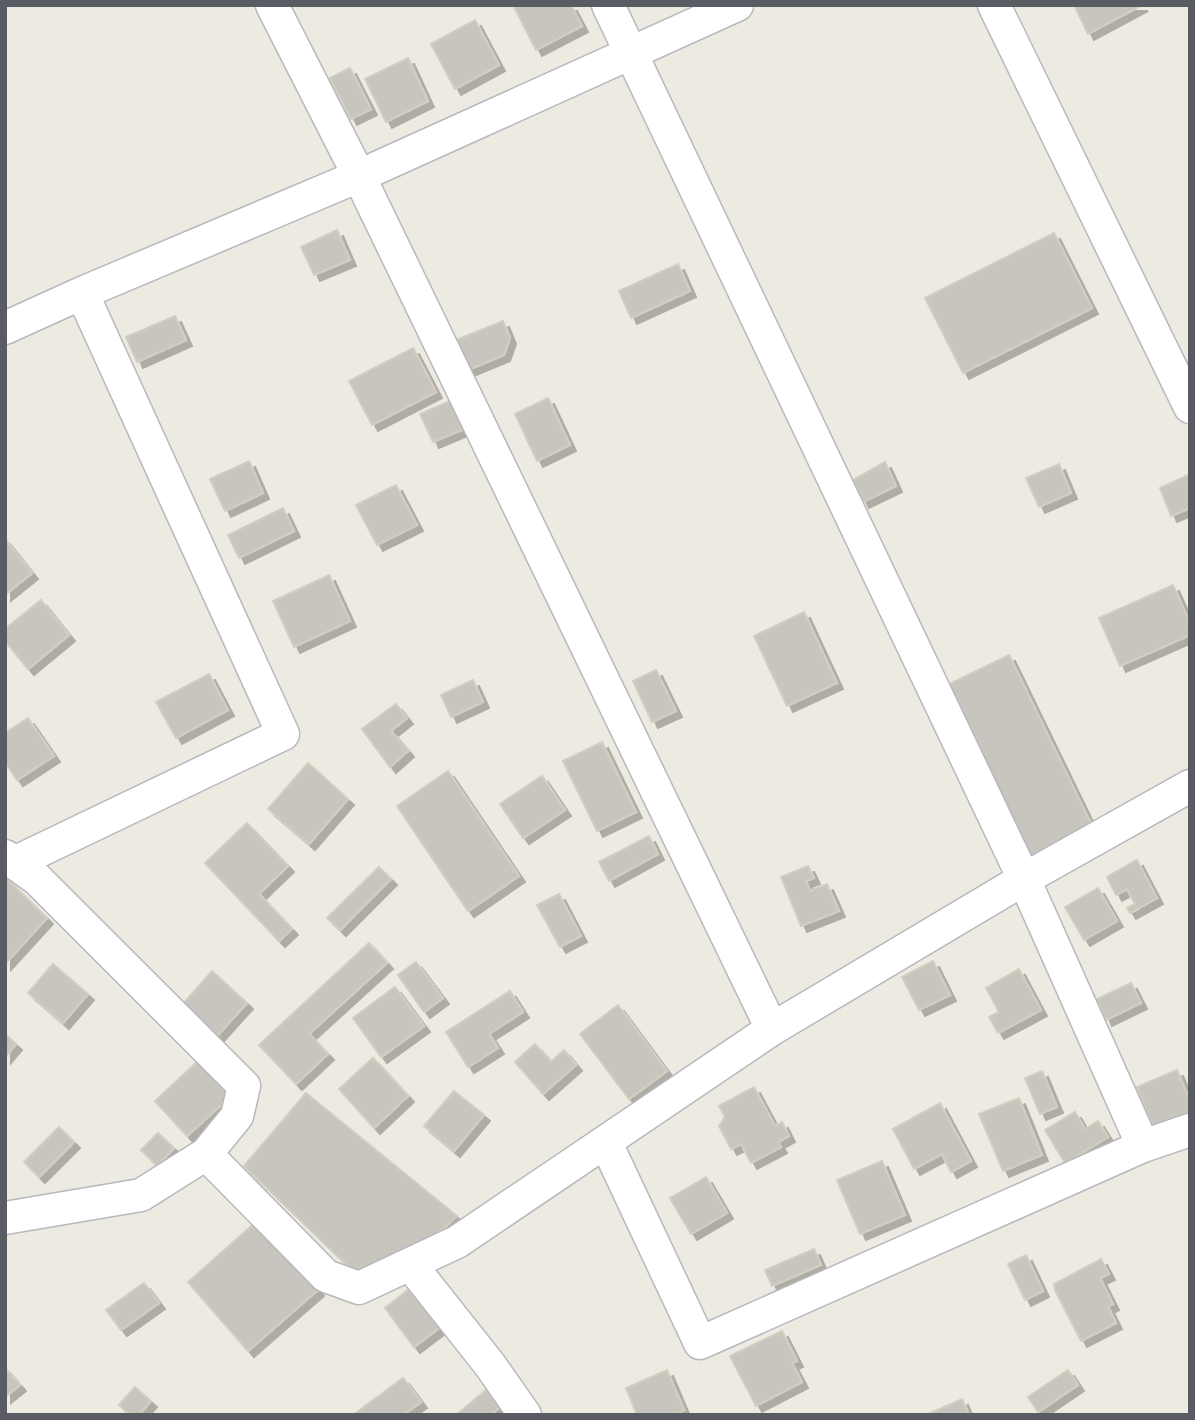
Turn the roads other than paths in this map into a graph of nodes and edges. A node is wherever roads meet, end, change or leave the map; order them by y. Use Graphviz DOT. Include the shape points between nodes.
graph roads {
  1 [pos="272,5"];
  2 [pos="608,5"];
  3 [pos="737,5"];
  4 [pos="994,5"];
  5 [pos="632,53"];
  6 [pos="359,176"];
  7 [pos="82,293"];
  8 [pos="5,328"];
  9 [pos="1190,407"];
  10 [pos="1190,786"];
  11 [pos="10,860"];
  12 [pos="1024,879"];
  13 [pos="772,1029"];
  14 [pos="1190,1130"];
  15 [pos="606,1143"];
  16 [pos="1143,1146"];
  17 [pos="206,1154"];
  18 [pos="5,1218"];
  19 [pos="410,1264"];
  20 [pos="525,1415"];
  1 -- 6 [label="street"];
  2 -- 5 [label="street"];
  3 -- 5 [label="street"];
  4 -- 9 [label="street"];
  5 -- 6 [label="street"];
  5 -- 12 [label="street"];
  6 -- 7 [label="street"];
  6 -- 13 [label="street"];
  7 -- 8 [label="street"];
  7 -- 11 [label="street" via="283,734"];
  10 -- 12 [label="street"];
  11 -- 17 [label="street" via="37,879 244,1086 237,1116"];
  12 -- 13 [label="street"];
  12 -- 16 [label="street"];
  13 -- 15 [label="street"];
  14 -- 16 [label="street"];
  15 -- 16 [label="street" via="700,1343"];
  15 -- 19 [label="street" via="457,1242"];
  17 -- 18 [label="street" via="141,1195"];
  17 -- 19 [label="street" via="326,1276 359,1289"];
  19 -- 20 [label="street"];
}
